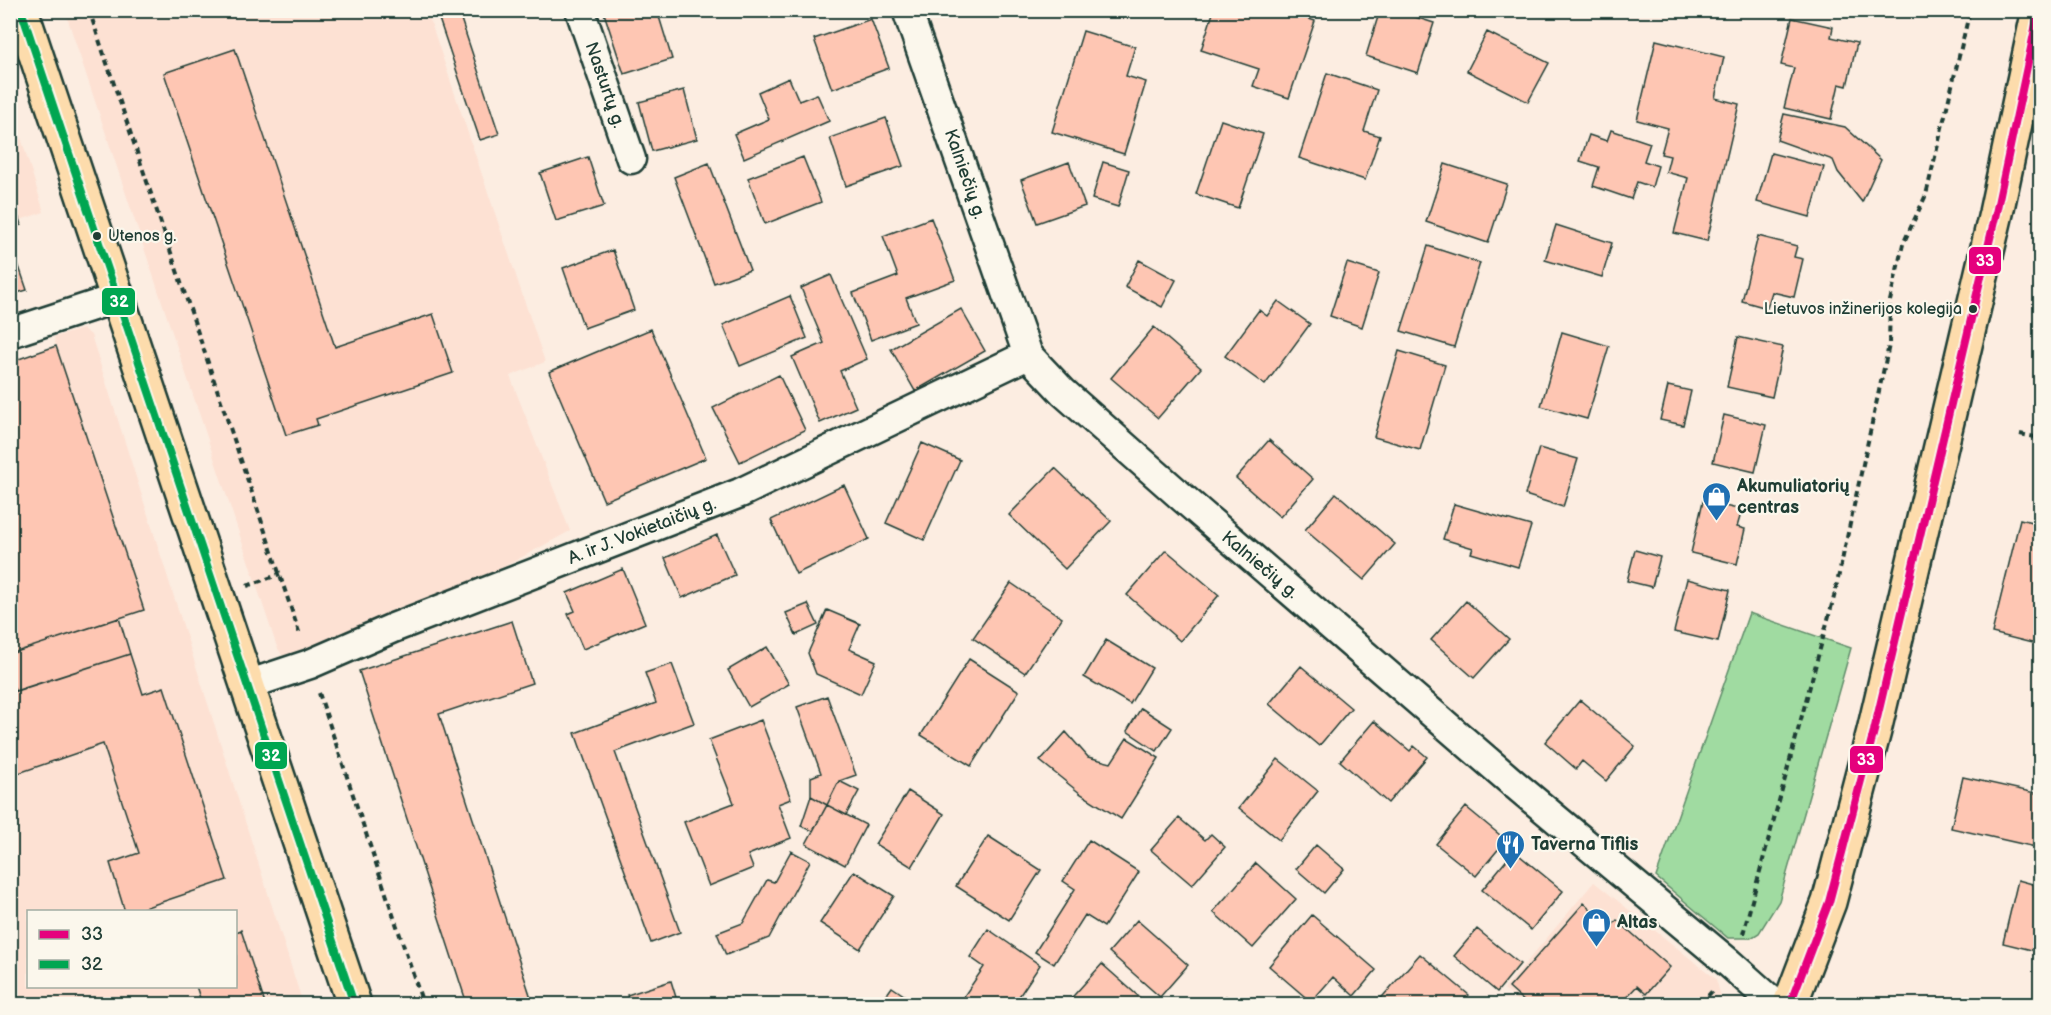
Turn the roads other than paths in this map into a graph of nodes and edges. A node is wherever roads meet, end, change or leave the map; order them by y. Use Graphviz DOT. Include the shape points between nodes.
graph roads {
  1 [pos="21,10"];
  2 [pos="580,10"];
  3 [pos="908,10"];
  4 [pos="2039,10"];
  5 [pos="2040,120"];
  6 [pos="631,159"];
  7 [pos="2005,171"];
  8 [pos="117,298"];
  9 [pos="10,333"];
  10 [pos="1028,355"];
  11 [pos="247,685"];
  12 [pos="354,1005"];
  13 [pos="1775,1005"];
  14 [pos="1790,1005"];
  1 -- 8 [label="main road"];
  2 -- 6 [label="street, Nasturtų g."];
  3 -- 10 [label="street, Kalniečių g."];
  4 -- 7 [label="main road"];
  5 -- 7 [label="main road"];
  7 -- 14 [label="main road" via="1850,827 1829,902"];
  8 -- 9 [label="street"];
  8 -- 11 [label="main road"];
  10 -- 11 [label="street, A. ir J. Vokietaičių g." via="740,493 310,664"];
  10 -- 13 [label="street, Kalniečių g." via="1063,392 1183,498"];
  11 -- 12 [label="main road"];
}
